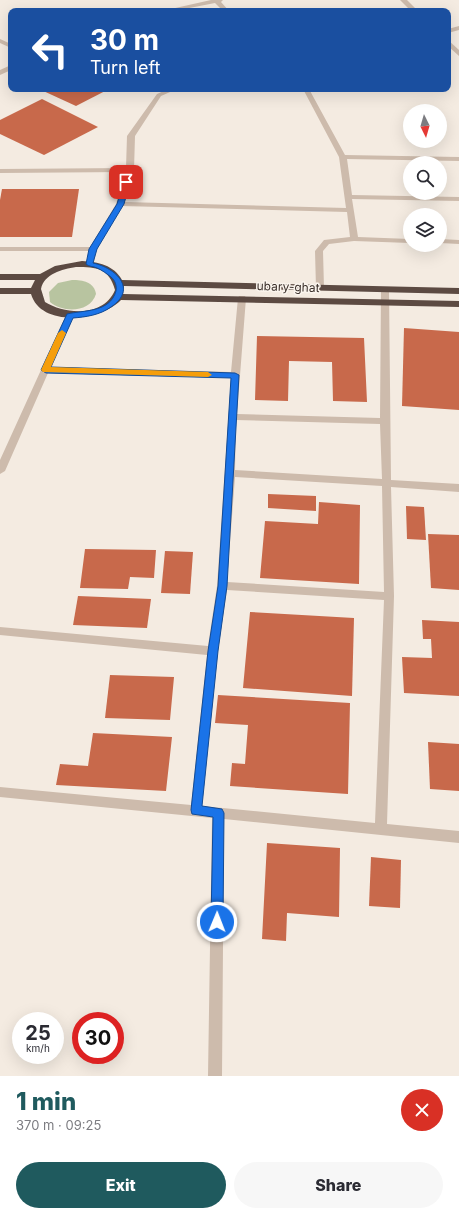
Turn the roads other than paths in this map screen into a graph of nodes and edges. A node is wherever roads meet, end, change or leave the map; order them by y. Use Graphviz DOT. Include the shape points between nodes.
graph roads {
  1 [pos="217,0"];
  2 [pos="403,0"];
  3 [pos="179,8"];
  4 [pos="224,8"];
  5 [pos="412,8"];
  6 [pos="451,45"];
  7 [pos="459,54"];
  8 [pos="166,92"];
  9 [pos="308,92"];
  10 [pos="343,157"];
  11 [pos="459,159"];
  12 [pos="130,170"];
  13 [pos="0,171"];
  14 [pos="348,197"];
  15 [pos="459,199"];
  16 [pos="120,204"];
  17 [pos="350,210"];
  18 [pos="354,239"];
  19 [pos="403,241"];
  20 [pos="447,241"];
  21 [pos="459,242"];
  22 [pos="0,249"];
  23 [pos="93,249"];
  24 [pos="90,264"];
  25 [pos="0,277"];
  26 [pos="42,277"];
  27 [pos="119,282"];
  28 [pos="320,288"];
  29 [pos="385,290"];
  30 [pos="0,291"];
  31 [pos="36,291"];
  32 [pos="459,291"];
  33 [pos="117,297"];
  34 [pos="242,298"];
  35 [pos="386,303"];
  36 [pos="459,304"];
  37 [pos="70,315"];
  38 [pos="46,370"];
  39 [pos="235,375"];
  40 [pos="232,417"];
  41 [pos="385,421"];
  42 [pos="0,471"];
  43 [pos="230,473"];
  44 [pos="388,483"];
  45 [pos="459,488"];
  46 [pos="222,586"];
  47 [pos="389,596"];
  48 [pos="0,632"];
  49 [pos="213,651"];
  50 [pos="0,792"];
  51 [pos="196,810"];
  52 [pos="218,813"];
  53 [pos="381,828"];
  54 [pos="459,837"];
  55 [pos="215,1076"];
  1 -- 3 [label="street"];
  1 -- 4 [label="street"];
  2 -- 5 [label="street"];
  6 -- 7 [label="street"];
  8 -- 12 [label="street" via="159,95 131,136"];
  9 -- 10 [label="street"];
  10 -- 11 [label="street"];
  10 -- 14 [label="street"];
  12 -- 13 [label="street"];
  12 -- 16 [label="street"];
  14 -- 15 [label="street"];
  14 -- 17 [label="street"];
  16 -- 17 [label="street"];
  16 -- 23 [label="street"];
  17 -- 18 [label="street"];
  18 -- 19 [label="street"];
  18 -- 28 [label="street" via="327,242 319,251"];
  20 -- 21 [label="street"];
  22 -- 23 [label="street"];
  23 -- 24 [label="street"];
  24 -- 26 [label="highway" via="63,266"];
  24 -- 27 [label="highway" via="108,271"];
  25 -- 26 [label="highway"];
  26 -- 31 [label="highway"];
  27 -- 28 [label="highway, ubary-ghat"];
  27 -- 33 [label="highway" via="120,290"];
  28 -- 29 [label="highway, ubary-ghat"];
  29 -- 32 [label="highway, ubary-ghat"];
  29 -- 35 [label="street"];
  30 -- 31 [label="highway"];
  31 -- 37 [label="highway" via="38,300 45,308"];
  33 -- 34 [label="highway, ubary-ghat"];
  33 -- 37 [label="highway" via="110,305 98,311 85,315"];
  34 -- 35 [label="highway, ubary-ghat"];
  34 -- 39 [label="street"];
  35 -- 36 [label="highway, ubary-ghat"];
  35 -- 41 [label="street"];
  37 -- 38 [label="street"];
  38 -- 39 [label="street"];
  38 -- 42 [label="street"];
  39 -- 40 [label="street"];
  40 -- 41 [label="street"];
  40 -- 43 [label="street"];
  41 -- 44 [label="street"];
  43 -- 44 [label="street"];
  43 -- 46 [label="street"];
  44 -- 45 [label="street"];
  44 -- 47 [label="street"];
  46 -- 47 [label="street"];
  46 -- 49 [label="street"];
  47 -- 53 [label="street"];
  48 -- 49 [label="street"];
  49 -- 51 [label="street"];
  50 -- 51 [label="street"];
  51 -- 52 [label="street"];
  52 -- 53 [label="street"];
  52 -- 55 [label="street"];
  53 -- 54 [label="street"];
}
